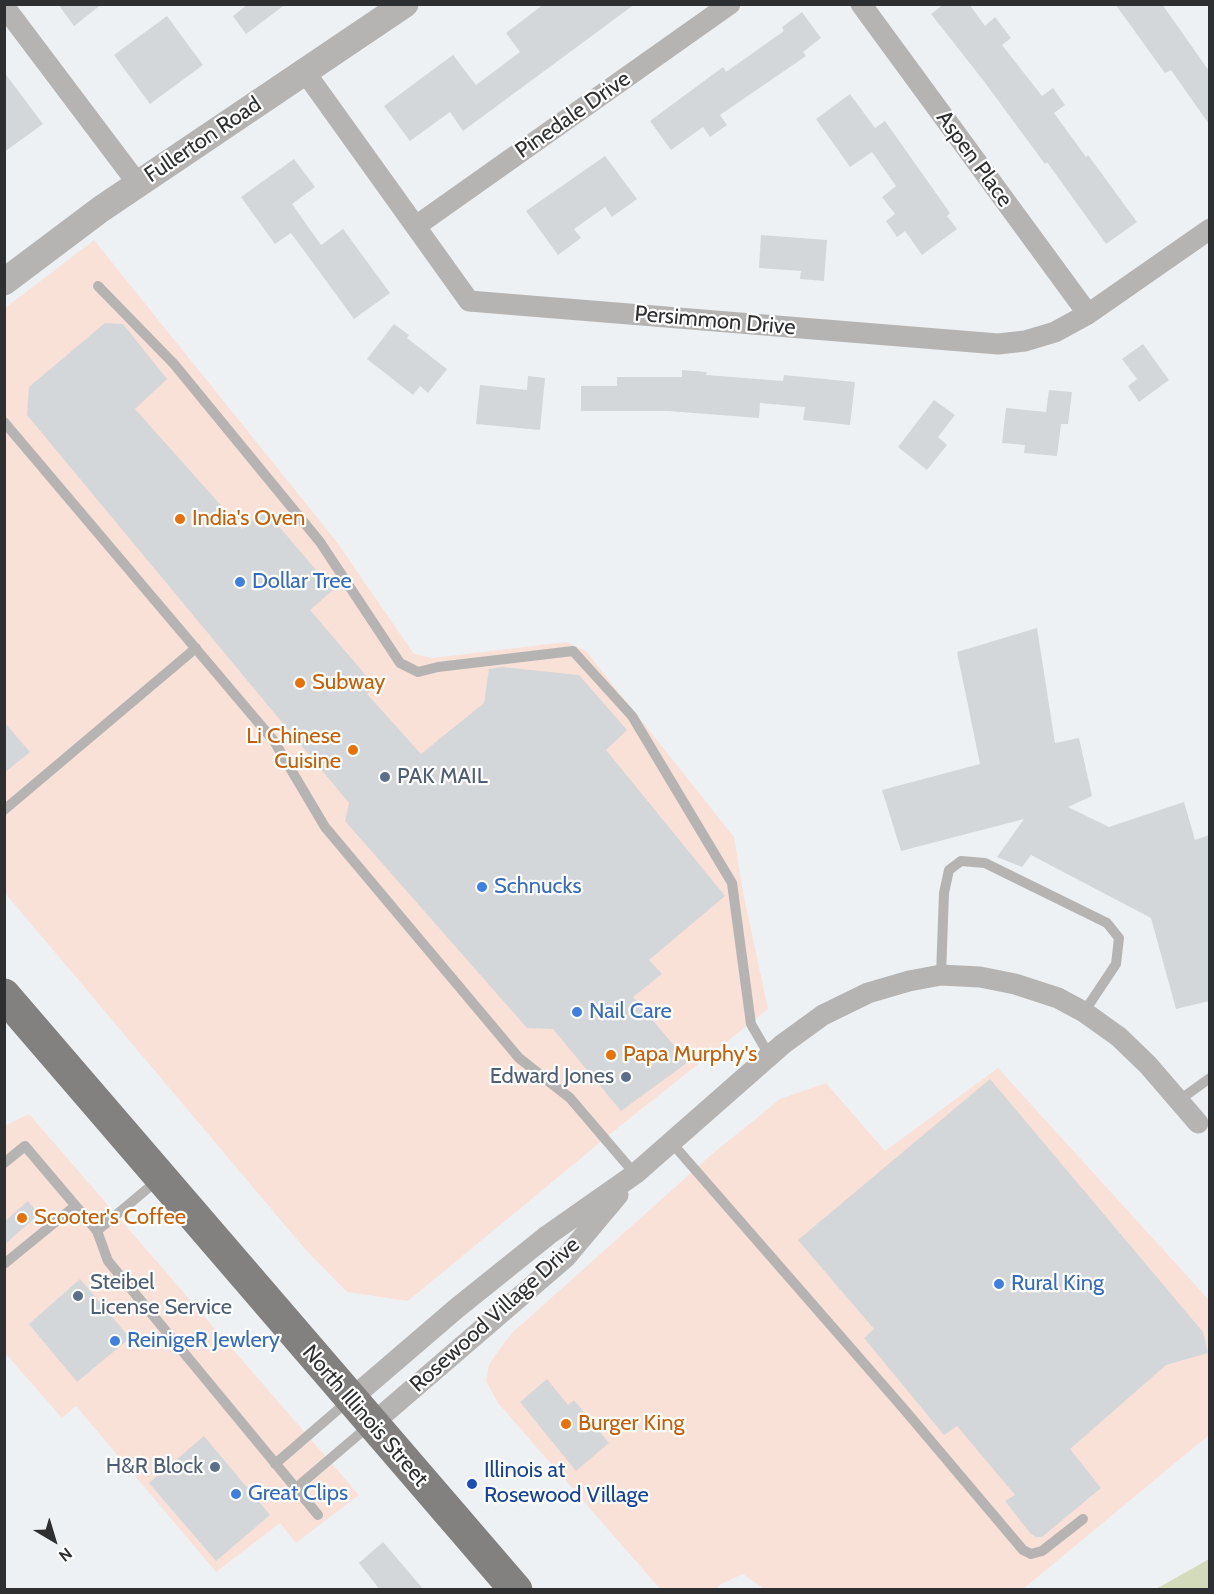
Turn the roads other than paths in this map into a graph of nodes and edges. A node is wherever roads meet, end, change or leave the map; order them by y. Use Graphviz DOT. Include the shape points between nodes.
graph roads {
  1 [pos="405,4"];
  2 [pos="730,4"];
  3 [pos="861,4"];
  4 [pos="8,19"];
  5 [pos="306,72"];
  6 [pos="138,184"];
  7 [pos="416,226"];
  8 [pos="1209,229"];
  9 [pos="4,282"];
  10 [pos="98,286"];
  11 [pos="1088,314"];
  12 [pos="4,422"];
  13 [pos="196,648"];
  14 [pos="4,810"];
  15 [pos="941,975"];
  16 [pos="4,995"];
  17 [pos="1084,1012"];
  18 [pos="770,1055"];
  19 [pos="1209,1078"];
  20 [pos="1178,1101"];
  21 [pos="1198,1123"];
  22 [pos="671,1142"];
  23 [pos="4,1163"];
  24 [pos="635,1174"];
  25 [pos="161,1178"];
  26 [pos="75,1206"];
  27 [pos="96,1231"];
  28 [pos="4,1264"];
  29 [pos="351,1399"];
  30 [pos="372,1424"];
  31 [pos="275,1464"];
  32 [pos="296,1488"];
  33 [pos="318,1515"];
  34 [pos="1083,1519"];
  35 [pos="516,1590"];
  1 -- 5 [label="street, Fullerton Road"];
  2 -- 7 [label="street, Pinedale Drive"];
  3 -- 11 [label="street, Aspen Place"];
  4 -- 6 [label="street"];
  5 -- 6 [label="street, Fullerton Road"];
  5 -- 7 [label="street, Persimmon Drive"];
  6 -- 9 [label="street, Fullerton Road"];
  7 -- 11 [label="street, Persimmon Drive" via="469,301 998,344 1055,332"];
  8 -- 11 [label="street, Persimmon Drive"];
  10 -- 18 [label="lane" via="174,364 320,542 400,663 418,672 573,651 632,716 732,883 751,1024"];
  12 -- 13 [label="lane"];
  13 -- 14 [label="lane"];
  13 -- 24 [label="lane" via="274,741 325,828 519,1058 570,1098"];
  15 -- 17 [label="street, Rosewood Village Drive" via="980,976 1015,984 1058,998"];
  15 -- 17 [label="lane" via="944,893 949,870 961,861 985,863 1107,923 1119,938 1116,964"];
  15 -- 18 [label="street, Rosewood Village Drive" via="868,993 823,1015"];
  16 -- 25 [label="main road, North Illinois Street"];
  17 -- 20 [label="street, Rosewood Village Drive" via="1119,1037"];
  18 -- 22 [label="street, Rosewood Village Drive"];
  19 -- 20 [label="lane"];
  20 -- 21 [label="street, Rosewood Village Drive"];
  22 -- 24 [label="street, Rosewood Village Drive"];
  22 -- 34 [label="lane" via="1023,1550 1031,1554 1042,1551"];
  23 -- 26 [label="lane" via="25,1146"];
  24 -- 29 [label="street, Rosewood Village Drive" via="548,1235"];
  24 -- 30 [label="street, Rosewood Village Drive" via="566,1257"];
  25 -- 27 [label="lane"];
  25 -- 29 [label="main road, North Illinois Street"];
  26 -- 27 [label="lane"];
  26 -- 28 [label="lane"];
  27 -- 31 [label="lane" via="108,1261"];
  29 -- 30 [label="main road, North Illinois Street"];
  29 -- 31 [label="lane"];
  30 -- 32 [label="lane"];
  30 -- 35 [label="main road, North Illinois Street"];
  31 -- 32 [label="lane"];
  32 -- 33 [label="lane"];
}
